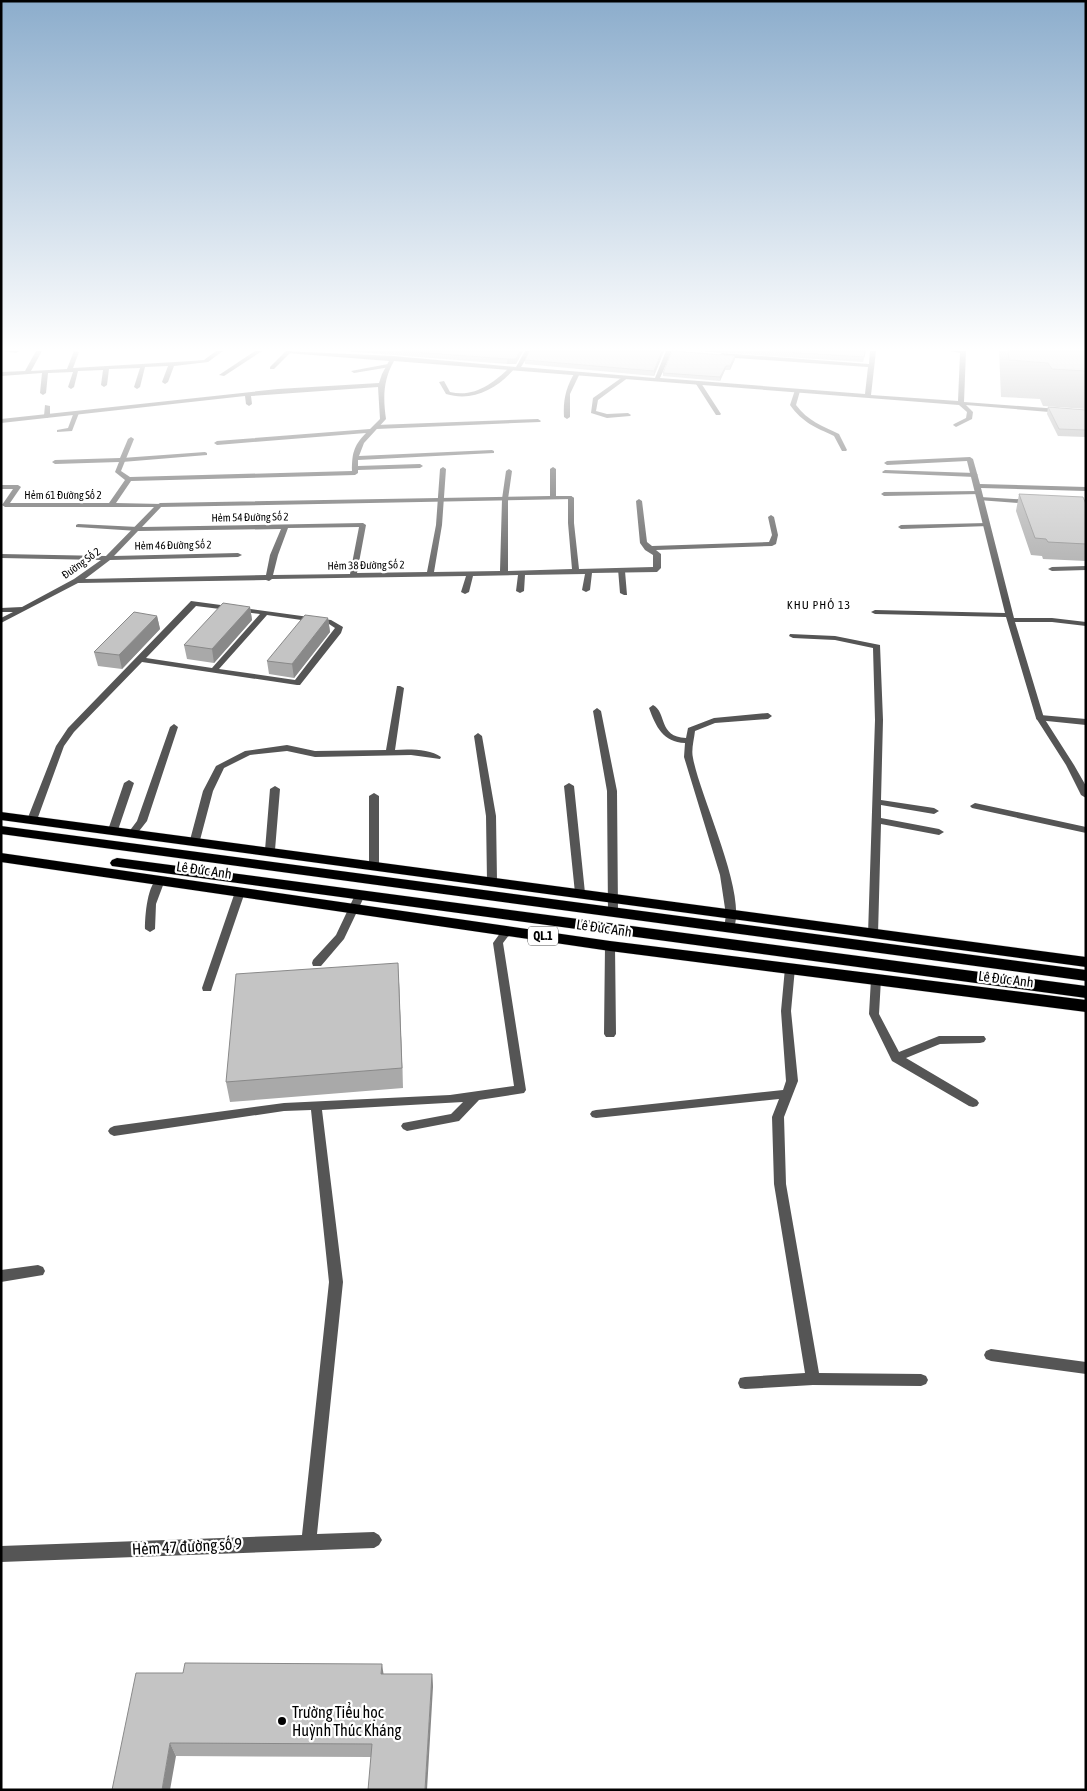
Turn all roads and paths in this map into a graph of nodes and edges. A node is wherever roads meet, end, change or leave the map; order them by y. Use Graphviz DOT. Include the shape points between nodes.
graph roads {
  1 [pos="316,435"];
  2 [pos="367,435"];
  3 [pos="836,435"];
  4 [pos="131,439"];
  5 [pos="217,444"];
  6 [pos="844,450"];
  7 [pos="492,452"];
  8 [pos="205,454"];
  9 [pos="354,458"];
  10 [pos="122,460"];
  11 [pos="55,462"];
  12 [pos="420,466"];
  13 [pos="354,468"];
  14 [pos="443,469"];
  15 [pos="553,469"];
  16 [pos="509,471"];
  17 [pos="975,475"];
  18 [pos="129,479"];
  19 [pos="1,487"];
  20 [pos="1086,489"];
  21 [pos="979,493"];
  22 [pos="884,494"];
  23 [pos="505,499"];
  24 [pos="554,499"];
  25 [pos="440,501"];
  26 [pos="639,501"];
  27 [pos="1043,503"];
  28 [pos="111,505"];
  29 [pos="160,505"];
  30 [pos="771,517"];
  31 [pos="987,525"];
  32 [pos="78,526"];
  33 [pos="286,526"];
  34 [pos="901,527"];
  35 [pos="138,529"];
  36 [pos="648,548"];
  37 [pos="238,555"];
  38 [pos="1,556"];
  39 [pos="108,558"];
  40 [pos="1086,568"];
  41 [pos="1052,569"];
  42 [pos="576,571"];
  43 [pos="589,571"];
  44 [pos="621,571"];
  45 [pos="522,572"];
  46 [pos="504,573"];
  47 [pos="430,575"];
  48 [pos="470,575"];
  49 [pos="353,576"];
  50 [pos="269,579"];
  51 [pos="77,581"];
  52 [pos="586,590"];
  53 [pos="520,591"];
  54 [pos="465,592"];
  55 [pos="624,594"];
  56 [pos="23,609"];
  57 [pos="1,610"];
  58 [pos="875,612"];
  59 [pos="264,613"];
  60 [pos="1010,617"];
  61 [pos="1,621"];
  62 [pos="1086,624"];
  63 [pos="793,636"];
  64 [pos="139,659"];
  65 [pos="214,670"];
  66 [pos="400,688"];
  67 [pos="653,708"];
  68 [pos="597,711"];
  69 [pos="768,716"];
  70 [pos="1040,718"];
  71 [pos="1086,722"];
  72 [pos="174,727"];
  73 [pos="478,736"];
  74 [pos="690,741"];
  75 [pos="390,752"];
  76 [pos="437,757"];
  77 [pos="128,783"];
  78 [pos="568,786"];
  79 [pos="275,789"];
  80 [pos="1086,795"];
  81 [pos="374,796"];
  82 [pos="877,802"];
  83 [pos="975,806"];
  84 [pos="934,811"];
  85 [pos="1,816"];
  86 [pos="32,820"];
  87 [pos="876,820"];
  88 [pos="1,830"];
  89 [pos="113,830"];
  90 [pos="1086,830"];
  91 [pos="938,832"];
  92 [pos="133,833"];
  93 [pos="195,840"];
  94 [pos="1,848"];
  95 [pos="270,850"];
  96 [pos="1,857"];
  97 [pos="374,865"];
  98 [pos="160,880"];
  99 [pos="492,881"];
  100 [pos="240,892"];
  101 [pos="580,893"];
  102 [pos="357,903"];
  103 [pos="613,905"];
  104 [pos="730,921"];
  105 [pos="150,929"];
  106 [pos="507,931"];
  107 [pos="873,934"];
  108 [pos="610,946"];
  109 [pos="1086,962"];
  110 [pos="317,963"];
  111 [pos="790,968"];
  112 [pos="1086,976"];
  113 [pos="876,979"];
  114 [pos="207,988"];
  115 [pos="1086,992"];
  116 [pos="1086,1006"];
  117 [pos="610,1034"];
  118 [pos="980,1039"];
  119 [pos="896,1058"];
  120 [pos="787,1094"];
  121 [pos="475,1096"];
  122 [pos="973,1103"];
  123 [pos="316,1105"];
  124 [pos="596,1114"];
  125 [pos="407,1126"];
  126 [pos="114,1131"];
  127 [pos="38,1271"];
  128 [pos="1,1276"];
  129 [pos="991,1355"];
  130 [pos="1086,1368"];
  131 [pos="813,1379"];
  132 [pos="922,1380"];
  133 [pos="745,1383"];
  134 [pos="374,1540"];
  135 [pos="309,1541"];
  136 [pos="1,1554"];
  1 -- 5 [label="street"];
  2 -- 9 [label="street"];
  3 -- 6 [label="street"];
  4 -- 10 [label="street"];
  7 -- 9 [label="street"];
  8 -- 10 [label="street"];
  9 -- 13 [label="street"];
  10 -- 11 [label="street"];
  10 -- 18 [label="street" via="118,472"];
  12 -- 13 [label="street"];
  13 -- 18 [label="street" via="355,473"];
  14 -- 25 [label="street"];
  15 -- 24 [label="street"];
  16 -- 23 [label="street"];
  17 -- 17 [label="street" via="970,459 886,467"];
  17 -- 21 [label="street"];
  18 -- 28 [label="street"];
  19 -- 28 [label="street, Hẻm 61 Đường Số 2" via="18,487 5,505"];
  20 -- 21 [label="street"];
  21 -- 22 [label="street"];
  21 -- 27 [label="street"];
  21 -- 31 [label="street"];
  23 -- 24 [label="street, Hẻm 61 Đường Số 2"];
  23 -- 25 [label="street, Hẻm 61 Đường Số 2"];
  23 -- 46 [label="street"];
  24 -- 42 [label="street, Hẻm 61 Đường Số 2" via="571,498 570,523"];
  25 -- 29 [label="street, Hẻm 61 Đường Số 2"];
  25 -- 47 [label="street"];
  26 -- 36 [label="street" via="644,543"];
  28 -- 29 [label="street, Hẻm 61 Đường Số 2"];
  29 -- 35 [label="street, Đường Số 2"];
  30 -- 36 [label="street" via="776,535 772,544"];
  31 -- 34 [label="street"];
  31 -- 60 [label="street"];
  32 -- 35 [label="street, Hẻm 54 Đường Số 2"];
  33 -- 35 [label="street, Hẻm 54 Đường Số 2"];
  33 -- 49 [label="street, Hẻm 54 Đường Số 2" via="363,525"];
  33 -- 50 [label="street" via="274,555"];
  35 -- 39 [label="street, Đường Số 2"];
  36 -- 44 [label="street, Hẻm 38 Đường Số 2" via="657,554 657,568"];
  37 -- 39 [label="street, Hẻm 46 Đường Số 2"];
  38 -- 39 [label="street, Hẻm 46 Đường Số 2"];
  39 -- 51 [label="street, Đường Số 2"];
  40 -- 41 [label="street"];
  42 -- 43 [label="street, Hẻm 38 Đường Số 2"];
  42 -- 45 [label="street, Hẻm 38 Đường Số 2"];
  43 -- 44 [label="street, Hẻm 38 Đường Số 2"];
  43 -- 52 [label="street"];
  44 -- 55 [label="street"];
  45 -- 46 [label="street, Hẻm 38 Đường Số 2"];
  45 -- 53 [label="street"];
  46 -- 48 [label="street, Hẻm 38 Đường Số 2"];
  47 -- 48 [label="street, Hẻm 38 Đường Số 2"];
  47 -- 49 [label="street, Hẻm 38 Đường Số 2"];
  48 -- 54 [label="street"];
  49 -- 50 [label="street, Hẻm 38 Đường Số 2"];
  50 -- 51 [label="street, Hẻm 38 Đường Số 2"];
  51 -- 56 [label="street, Đường Số 2"];
  56 -- 57 [label="street"];
  56 -- 61 [label="street, Đường Số 2"];
  58 -- 60 [label="street"];
  59 -- 64 [label="street" via="194,603"];
  59 -- 65 [label="street"];
  59 -- 65 [label="street" via="331,622 339,629 297,683"];
  60 -- 62 [label="street"];
  60 -- 70 [label="street"];
  63 -- 82 [label="street" via="828,636 877,647"];
  64 -- 65 [label="street"];
  64 -- 86 [label="street" via="66,737"];
  66 -- 75 [label="street"];
  67 -- 74 [label="street" via="663,733 678,742"];
  68 -- 103 [label="street" via="612,791"];
  69 -- 74 [label="street" via="714,721 691,730"];
  70 -- 71 [label="street"];
  70 -- 80 [label="street"];
  72 -- 92 [label="street" via="142,821"];
  73 -- 99 [label="street" via="491,816"];
  74 -- 104 [label="street" via="688,757 725,875"];
  75 -- 76 [label="street"];
  75 -- 93 [label="street" via="315,754 287,748 248,753 220,766 208,790"];
  77 -- 89 [label="street"];
  78 -- 101 [label="street"];
  79 -- 95 [label="street"];
  81 -- 97 [label="street"];
  82 -- 84 [label="street"];
  82 -- 87 [label="street"];
  83 -- 90 [label="street" via="1007,810"];
  85 -- 86 [label="highway, Lê Đức Anh"];
  86 -- 89 [label="highway, Lê Đức Anh"];
  87 -- 91 [label="street"];
  87 -- 107 [label="street"];
  88 -- 103 [label="highway, Lê Đức Anh"];
  89 -- 92 [label="highway, Lê Đức Anh"];
  92 -- 93 [label="highway, Lê Đức Anh"];
  93 -- 95 [label="highway, Lê Đức Anh"];
  94 -- 102 [label="highway, Lê Đức Anh / QL.1"];
  95 -- 97 [label="highway, Lê Đức Anh"];
  96 -- 98 [label="highway, Lê Đức Anh / QL.1"];
  97 -- 99 [label="highway, Lê Đức Anh"];
  98 -- 100 [label="highway, Lê Đức Anh / QL.1"];
  98 -- 105 [label="street" via="151,904"];
  99 -- 101 [label="highway, Lê Đức Anh"];
  100 -- 102 [label="highway, Lê Đức Anh / QL.1"];
  100 -- 114 [label="street"];
  101 -- 103 [label="highway, Lê Đức Anh"];
  102 -- 106 [label="highway, Lê Đức Anh / QL.1"];
  102 -- 110 [label="street" via="340,937"];
  102 -- 115 [label="highway, Lê Đức Anh / QL.1"];
  103 -- 104 [label="highway, Lê Đức Anh"];
  104 -- 107 [label="highway, Lê Đức Anh"];
  104 -- 112 [label="highway, Lê Đức Anh"];
  106 -- 108 [label="highway, Lê Đức Anh / QL.1"];
  106 -- 121 [label="street" via="498,943 520,1090"];
  107 -- 109 [label="highway, Lê Đức Anh"];
  108 -- 111 [label="highway, Lê Đức Anh / QL.1"];
  108 -- 117 [label="street"];
  111 -- 113 [label="highway, Lê Đức Anh / QL.1"];
  111 -- 120 [label="street" via="786,1011 792,1081"];
  113 -- 116 [label="highway, Lê Đức Anh / QL.1"];
  113 -- 119 [label="street" via="874,1014"];
  118 -- 119 [label="street" via="939,1040"];
  119 -- 122 [label="street"];
  120 -- 124 [label="street"];
  120 -- 131 [label="street" via="778,1117 780,1184"];
  121 -- 123 [label="street"];
  121 -- 125 [label="street" via="455,1118"];
  123 -- 126 [label="street"];
  123 -- 135 [label="street" via="336,1282"];
  127 -- 128 [label="street"];
  129 -- 130 [label="street"];
  131 -- 132 [label="street"];
  131 -- 133 [label="street"];
  134 -- 135 [label="street, Hẻm 47 đường số 9"];
  135 -- 136 [label="street, Hẻm 47 đường số 9"];
}
